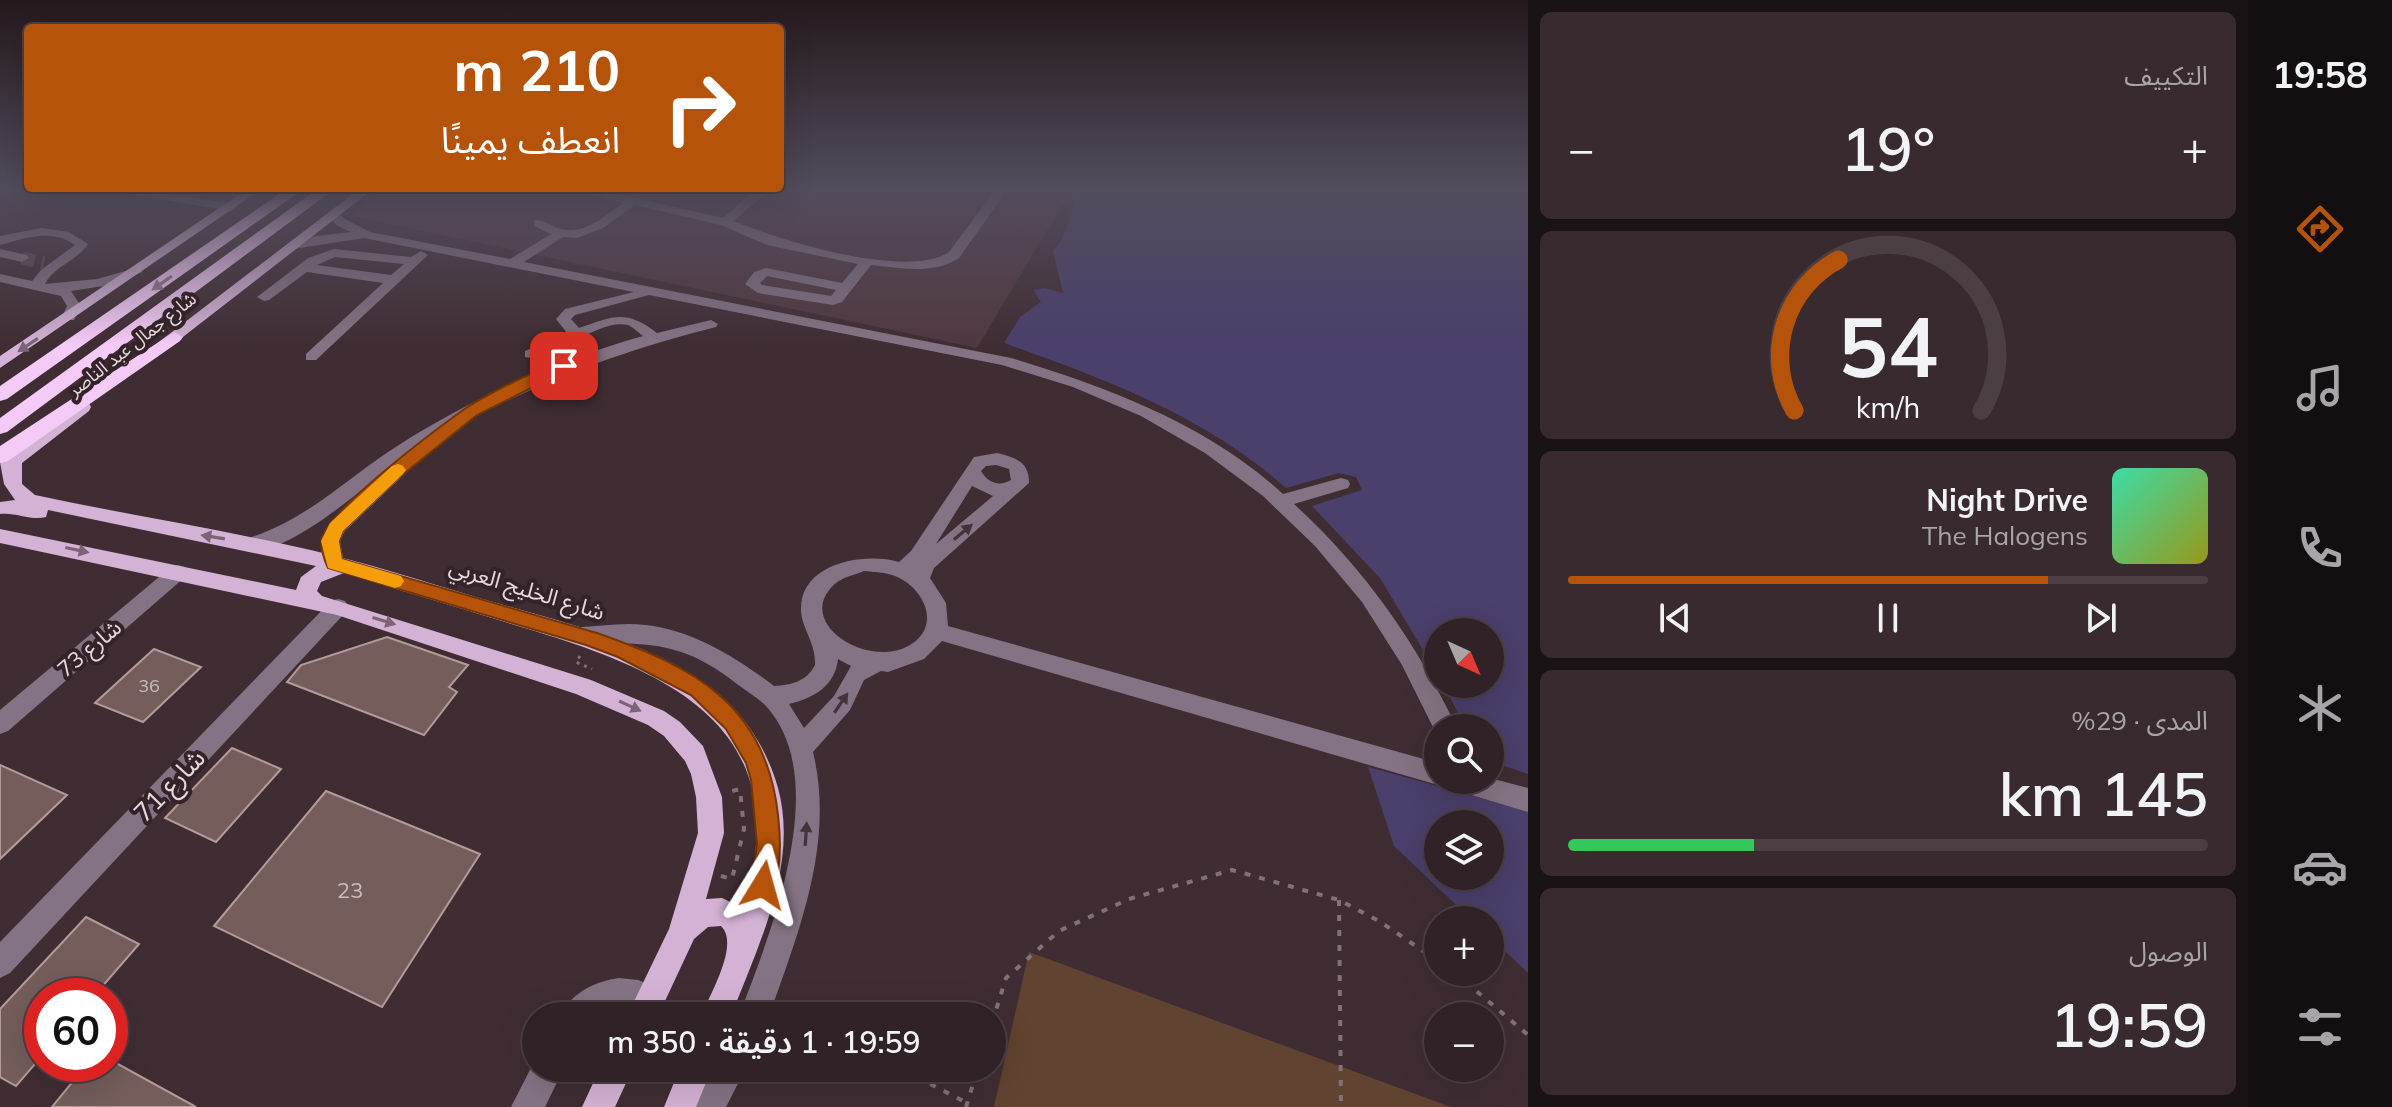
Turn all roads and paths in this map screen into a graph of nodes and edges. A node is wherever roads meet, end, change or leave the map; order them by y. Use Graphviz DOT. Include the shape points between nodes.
graph roads {
  1 [pos="80,242"];
  2 [pos="180,242"];
  3 [pos="221,242"];
  4 [pos="265,242"];
  5 [pos="299,242"];
  6 [pos="314,242"];
  7 [pos="402,242"];
  8 [pos="547,242"];
  9 [pos="771,242"];
  10 [pos="964,242"];
  11 [pos="292,247"];
  12 [pos="430,247"];
  13 [pos="0,253"];
  14 [pos="22,258"];
  15 [pos="868,260"];
  16 [pos="415,261"];
  17 [pos="513,263"];
  18 [pos="304,267"];
  19 [pos="136,272"];
  20 [pos="0,278"];
  21 [pos="394,280"];
  22 [pos="37,286"];
  23 [pos="838,287"];
  24 [pos="52,289"];
  25 [pos="651,292"];
  26 [pos="264,297"];
  27 [pos="733,309"];
  28 [pos="695,311"];
  29 [pos="69,317"];
  30 [pos="711,324"];
  31 [pos="680,330"];
  32 [pos="576,334"];
  33 [pos="652,336"];
  34 [pos="174,337"];
  35 [pos="530,354"];
  36 [pos="311,357"];
  37 [pos="0,363"];
  38 [pos="0,395"];
  39 [pos="471,412"];
  40 [pos="0,428"];
  41 [pos="4,463"];
  42 [pos="972,471"];
  43 [pos="1341,484"];
  44 [pos="1014,488"];
  45 [pos="1281,501"];
  46 [pos="0,508"];
  47 [pos="313,520"];
  48 [pos="336,528"];
  49 [pos="173,531"];
  50 [pos="0,536"];
  51 [pos="253,544"];
  52 [pos="341,565"];
  53 [pos="178,572"];
  54 [pos="909,575"];
  55 [pos="326,604"];
  56 [pos="937,631"];
  57 [pos="586,638"];
  58 [pos="823,639"];
  59 [pos="877,662"];
  60 [pos="583,687"];
  61 [pos="769,696"];
  62 [pos="1439,714"];
  63 [pos="0,724"];
  64 [pos="803,746"];
  65 [pos="1424,770"];
  66 [pos="1504,793"];
  67 [pos="1528,800"];
  68 [pos="1339,900"];
  69 [pos="682,933"];
  70 [pos="1424,952"];
  71 [pos="739,957"];
  72 [pos="0,963"];
  73 [pos="1470,986"];
  74 [pos="594,1002"];
  75 [pos="642,1002"];
  76 [pos="649,1002"];
  77 [pos="721,1002"];
  78 [pos="759,1002"];
  79 [pos="999,1002"];
  80 [pos="1528,1035"];
  81 [pos="540,1082"];
  82 [pos="610,1082"];
  83 [pos="690,1082"];
  84 [pos="722,1082"];
  85 [pos="926,1082"];
  86 [pos="974,1082"];
  87 [pos="967,1105"];
  88 [pos="527,1107"];
  89 [pos="598,1107"];
  90 [pos="680,1107"];
  91 [pos="708,1107"];
  92 [pos="1341,1107"];
  1 -- 22 [label="street" via="79,251 48,264"];
  2 -- 19 [label="main road"];
  3 -- 38 [label="highway, شارع جمال عبد الناصر, one-way"];
  4 -- 40 [label="highway, شارع جمال عبد الناصر"];
  5 -- 11 [label="main road, شارع جمال عبد الناصر"];
  6 -- 11 [label="street"];
  7 -- 12 [label="street"];
  8 -- 17 [label="street"];
  9 -- 15 [label="street"];
  10 -- 15 [label="street" via="945,261 918,266"];
  11 -- 34 [label="main road, شارع جمال عبد الناصر"];
  12 -- 16 [label="street"];
  12 -- 17 [label="street"];
  13 -- 14 [label="street"];
  15 -- 23 [label="street"];
  16 -- 18 [label="street" via="342,253"];
  16 -- 21 [label="street"];
  17 -- 25 [label="street"];
  18 -- 21 [label="street"];
  18 -- 26 [label="street"];
  19 -- 24 [label="street"];
  19 -- 29 [label="main road"];
  20 -- 22 [label="street"];
  21 -- 36 [label="street"];
  22 -- 24 [label="street"];
  23 -- 23 [label="street" via="820,300 752,284 766,272"];
  24 -- 29 [label="street" via="73,301"];
  25 -- 28 [label="street" via="677,298"];
  25 -- 32 [label="street" via="570,312 563,319"];
  27 -- 28 [label="street"];
  27 -- 30 [label="street" via="727,320"];
  27 -- 45 [label="street" via="1056,374 1147,412 1236,464"];
  28 -- 30 [label="street"];
  28 -- 31 [label="street"];
  29 -- 37 [label="main road, one-way"];
  30 -- 31 [label="street"];
  31 -- 33 [label="street"];
  32 -- 33 [label="street" via="623,321"];
  32 -- 35 [label="street"];
  33 -- 39 [label="street" via="564,366"];
  34 -- 41 [label="highway"];
  39 -- 47 [label="street" via="395,455"];
  39 -- 48 [label="street" via="390,476"];
  41 -- 49 [label="main road, شارع الخليج العربي" via="15,492 29,500"];
  42 -- 44 [label="street" via="987,487"];
  42 -- 44 [label="street" via="980,461 1007,461 1020,471"];
  42 -- 54 [label="street"];
  43 -- 45 [label="street"];
  54 -- 44 [label="street, one-way"];
  45 -- 62 [label="street" via="1362,583 1424,680"];
  46 -- 49 [label="main road" via="14,506 128,531"];
  47 -- 48 [label="street"];
  47 -- 51 [label="street"];
  48 -- 52 [label="street" via="330,541"];
  51 -- 49 [label="main road, شارع الخليج العربي, one-way"];
  50 -- 53 [label="main road, one-way"];
  51 -- 52 [label="main road, شارع الخليج العربي"];
  52 -- 55 [label="main road" via="316,574 306,589 308,597"];
  52 -- 57 [label="main road, شارع الخليج العربي"];
  53 -- 55 [label="main road"];
  53 -- 63 [label="street, شارع 73"];
  54 -- 56 [label="street" via="937,604"];
  54 -- 58 [label="street" via="882,565 830,574 819,584 810,610"];
  55 -- 60 [label="main road, one-way"];
  55 -- 72 [label="street, شارع 71"];
  56 -- 59 [label="street" via="915,654"];
  56 -- 65 [label="street"];
  57 -- 60 [label="path" via="576,662 595,670"];
  57 -- 61 [label="street" via="644,633 707,653 752,678"];
  57 -- 71 [label="main road, شارع الخليج العربي" via="625,651 699,689 734,723 756,760 769,844 763,885"];
  58 -- 59 [label="street" via="837,651"];
  58 -- 61 [label="street" via="828,652 818,680 806,690"];
  64 -- 59 [label="street, one-way" via="842,703 856,674"];
  60 -- 69 [label="main road, one-way" via="656,718 684,742 703,774 711,833"];
  61 -- 64 [label="street" via="785,712"];
  78 -- 64 [label="street, one-way" via="792,910 804,854 808,791"];
  66 -- 67 [label="street"];
  68 -- 70 [label="path"];
  68 -- 79 [label="path" via="1232,870 1129,899 1059,931 1006,978"];
  68 -- 92 [label="path"];
  69 -- 71 [label="main road" via="692,918 707,910 724,912 737,922 743,939"];
  69 -- 76 [label="main road"];
  71 -- 77 [label="main road, شارع الخليج العربي"];
  73 -- 80 [label="path"];
  74 -- 75 [label="street" via="620,991 636,993"];
  81 -- 88 [label="street"];
  82 -- 89 [label="main road"];
  83 -- 90 [label="main road"];
  84 -- 91 [label="street"];
  85 -- 87 [label="path"];
  86 -- 87 [label="path"];
}
